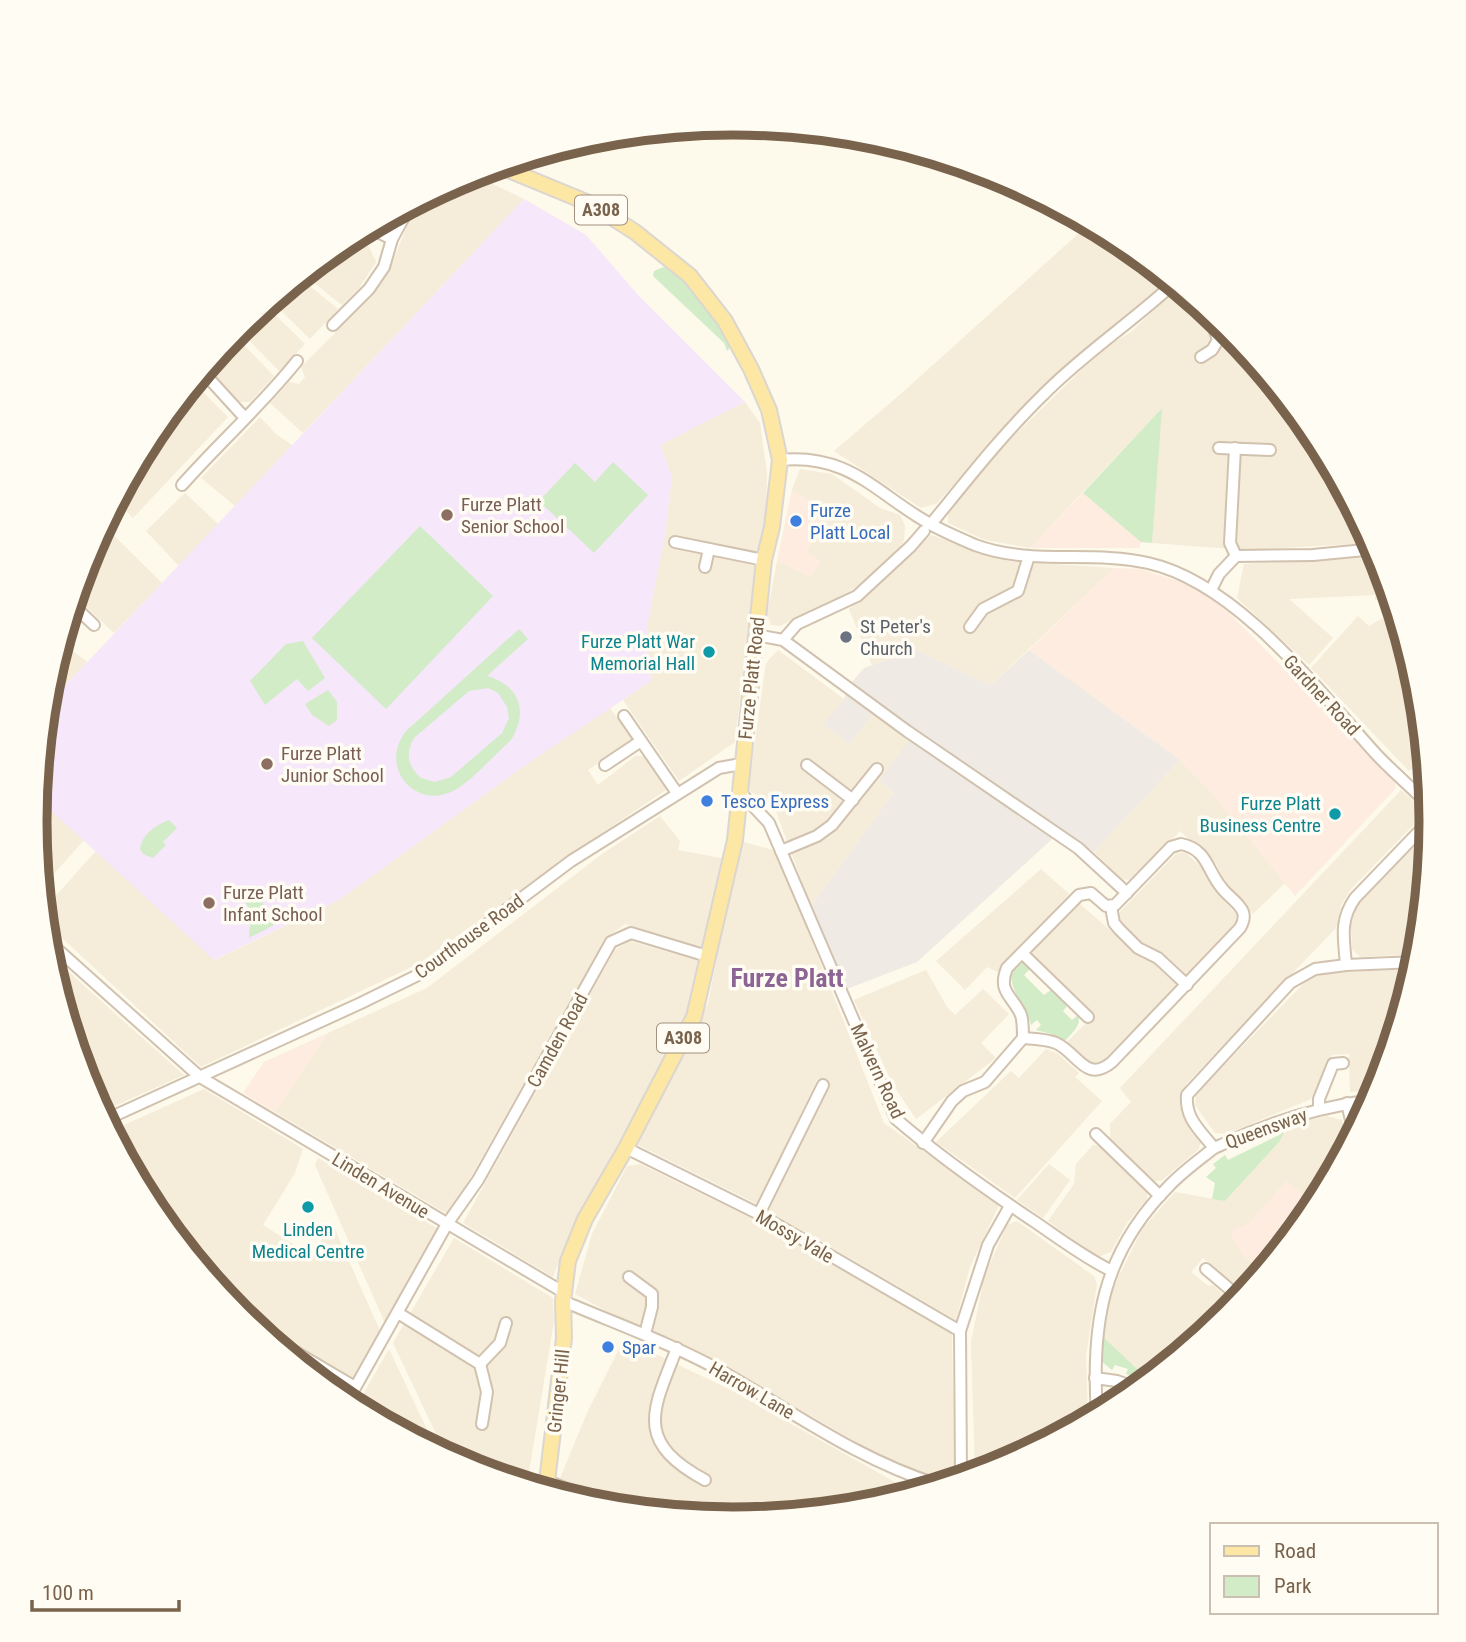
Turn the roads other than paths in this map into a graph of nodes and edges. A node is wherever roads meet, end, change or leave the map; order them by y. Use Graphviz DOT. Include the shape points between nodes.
graph roads {
  1 [pos="513,172"];
  2 [pos="402,221"];
  3 [pos="380,233"];
  4 [pos="392,239"];
  5 [pos="1166,290"];
  6 [pos="332,325"];
  7 [pos="1216,334"];
  8 [pos="1201,357"];
  9 [pos="297,361"];
  10 [pos="209,379"];
  11 [pos="245,418"];
  12 [pos="1219,448"];
  13 [pos="1235,448"];
  14 [pos="1270,450"];
  15 [pos="780,460"];
  16 [pos="183,485"];
  17 [pos="928,527"];
  18 [pos="675,542"];
  19 [pos="709,549"];
  20 [pos="1363,550"];
  21 [pos="1029,556"];
  22 [pos="1236,556"];
  23 [pos="764,560"];
  24 [pos="705,567"];
  25 [pos="1210,590"];
  26 [pos="81,612"];
  27 [pos="94,625"];
  28 [pos="970,627"];
  29 [pos="756,635"];
  30 [pos="783,640"];
  31 [pos="624,716"];
  32 [pos="641,741"];
  33 [pos="741,764"];
  34 [pos="605,765"];
  35 [pos="807,765"];
  36 [pos="877,769"];
  37 [pos="739,791"];
  38 [pos="677,793"];
  39 [pos="1418,794"];
  40 [pos="853,800"];
  41 [pos="1419,832"];
  42 [pos="781,851"];
  43 [pos="1127,893"];
  44 [pos="1111,907"];
  45 [pos="59,951"];
  46 [pos="1022,953"];
  47 [pos="707,956"];
  48 [pos="1404,963"];
  49 [pos="1346,965"];
  50 [pos="1186,985"];
  51 [pos="1088,1017"];
  52 [pos="1023,1038"];
  53 [pos="1343,1063"];
  54 [pos="200,1077"];
  55 [pos="823,1085"];
  56 [pos="1358,1102"];
  57 [pos="1347,1103"];
  58 [pos="1319,1109"];
  59 [pos="114,1116"];
  60 [pos="1351,1118"];
  61 [pos="1097,1134"];
  62 [pos="923,1143"];
  63 [pos="1214,1148"];
  64 [pos="626,1149"];
  65 [pos="1160,1196"];
  66 [pos="1010,1206"];
  67 [pos="759,1214"];
  68 [pos="447,1224"];
  69 [pos="1206,1269"];
  70 [pos="1112,1271"];
  71 [pos="629,1278"];
  72 [pos="1232,1291"];
  73 [pos="563,1296"];
  74 [pos="398,1313"];
  75 [pos="506,1324"];
  76 [pos="960,1331"];
  77 [pos="645,1334"];
  78 [pos="677,1348"];
  79 [pos="311,1361"];
  80 [pos="480,1364"];
  81 [pos="1095,1378"];
  82 [pos="1124,1384"];
  83 [pos="355,1387"];
  84 [pos="353,1391"];
  85 [pos="1096,1402"];
  86 [pos="482,1424"];
  87 [pos="961,1467"];
  88 [pos="923,1479"];
  89 [pos="548,1480"];
  90 [pos="705,1480"];
  1 -- 15 [label="main road, Furze Platt Road / A308" via="591,204 690,276 725,321 751,369 769,410"];
  2 -- 4 [label="street"];
  3 -- 4 [label="street"];
  4 -- 6 [label="street" via="384,267 369,289"];
  5 -- 17 [label="street" via="1045,393"];
  7 -- 8 [label="street" via="1212,350"];
  9 -- 11 [label="street"];
  10 -- 11 [label="street"];
  11 -- 16 [label="street"];
  12 -- 13 [label="street"];
  13 -- 14 [label="street"];
  13 -- 22 [label="street" via="1230,543"];
  15 -- 17 [label="street, Gardner Road" via="826,463 863,477"];
  15 -- 23 [label="main road, Furze Platt Road / A308"];
  17 -- 21 [label="street, Gardner Road" via="976,545"];
  17 -- 30 [label="street" via="857,596 797,624"];
  18 -- 19 [label="street"];
  19 -- 23 [label="street"];
  19 -- 24 [label="street"];
  20 -- 22 [label="street"];
  21 -- 25 [label="street, Gardner Road" via="1148,563"];
  21 -- 28 [label="street" via="1018,591 983,609"];
  22 -- 25 [label="street"];
  23 -- 29 [label="main road, Furze Platt Road / A308"];
  25 -- 39 [label="street, Gardner Road" via="1241,612 1304,673"];
  26 -- 27 [label="street"];
  29 -- 30 [label="street"];
  29 -- 33 [label="main road, Furze Platt Road / A308"];
  30 -- 43 [label="street" via="1091,858"];
  31 -- 32 [label="street"];
  32 -- 34 [label="street"];
  32 -- 38 [label="street"];
  33 -- 37 [label="main road, Furze Platt Road / A308"];
  33 -- 38 [label="street, Courthouse Road" via="719,768"];
  35 -- 40 [label="street"];
  36 -- 40 [label="street"];
  37 -- 42 [label="street, Malvern Road" via="769,823"];
  37 -- 47 [label="main road, Furze Platt Road / A308" via="735,840"];
  38 -- 54 [label="street, Courthouse Road" via="571,861 422,973"];
  40 -- 42 [label="street" via="817,836"];
  41 -- 49 [label="street" via="1346,911"];
  42 -- 62 [label="street, Malvern Road" via="896,1119"];
  43 -- 44 [label="street"];
  43 -- 50 [label="street" via="1171,847 1184,844 1209,864 1218,884 1241,909 1244,919 1240,928"];
  44 -- 46 [label="street" via="1091,893 1082,893"];
  44 -- 50 [label="street" via="1119,929"];
  45 -- 54 [label="street, Linden Avenue"];
  46 -- 51 [label="street"];
  46 -- 52 [label="street" via="1007,968 1004,989 1021,1015"];
  47 -- 64 [label="main road, Furze Platt Road / A308" via="694,1017"];
  47 -- 68 [label="street, Camden Road" via="631,933 611,942 478,1180"];
  48 -- 49 [label="street"];
  49 -- 63 [label="street" via="1315,969 1290,983 1187,1095 1191,1120"];
  50 -- 52 [label="street" via="1102,1069 1088,1069 1057,1043"];
  52 -- 62 [label="street" via="985,1082 952,1101"];
  53 -- 58 [label="street" via="1333,1064"];
  54 -- 59 [label="street, Courthouse Road"];
  54 -- 68 [label="street, Linden Avenue"];
  55 -- 67 [label="street"];
  56 -- 57 [label="street, Queensway"];
  57 -- 58 [label="street, Queensway"];
  57 -- 60 [label="street"];
  58 -- 63 [label="street, Queensway" via="1265,1125"];
  61 -- 65 [label="street"];
  62 -- 66 [label="street, Malvern Road"];
  63 -- 65 [label="street, Queensway"];
  64 -- 67 [label="street, Mossy Vale"];
  64 -- 73 [label="main road, Furze Platt Road / A308" via="585,1219 568,1261"];
  65 -- 70 [label="street, Queensway" via="1137,1224"];
  66 -- 70 [label="street, Malvern Road"];
  66 -- 76 [label="street" via="988,1245"];
  67 -- 76 [label="street, Mossy Vale"];
  68 -- 73 [label="street, Linden Avenue"];
  68 -- 74 [label="street, Camden Road"];
  69 -- 72 [label="street"];
  70 -- 81 [label="street, Queensway" via="1102,1299"];
  71 -- 77 [label="street" via="652,1294"];
  73 -- 77 [label="street, Harrow Lane"];
  73 -- 89 [label="main road, Gringer Hill / A308" via="564,1338"];
  74 -- 80 [label="street"];
  74 -- 83 [label="street, Camden Road"];
  75 -- 80 [label="street" via="500,1343"];
  76 -- 87 [label="street"];
  77 -- 78 [label="street, Harrow Lane"];
  78 -- 88 [label="street, Harrow Lane" via="874,1461"];
  78 -- 90 [label="street" via="654,1407 655,1435 685,1469"];
  79 -- 83 [label="street"];
  80 -- 86 [label="street" via="487,1392"];
  81 -- 82 [label="street"];
  81 -- 85 [label="street, Queensway"];
  83 -- 84 [label="street, Camden Road"];
}
